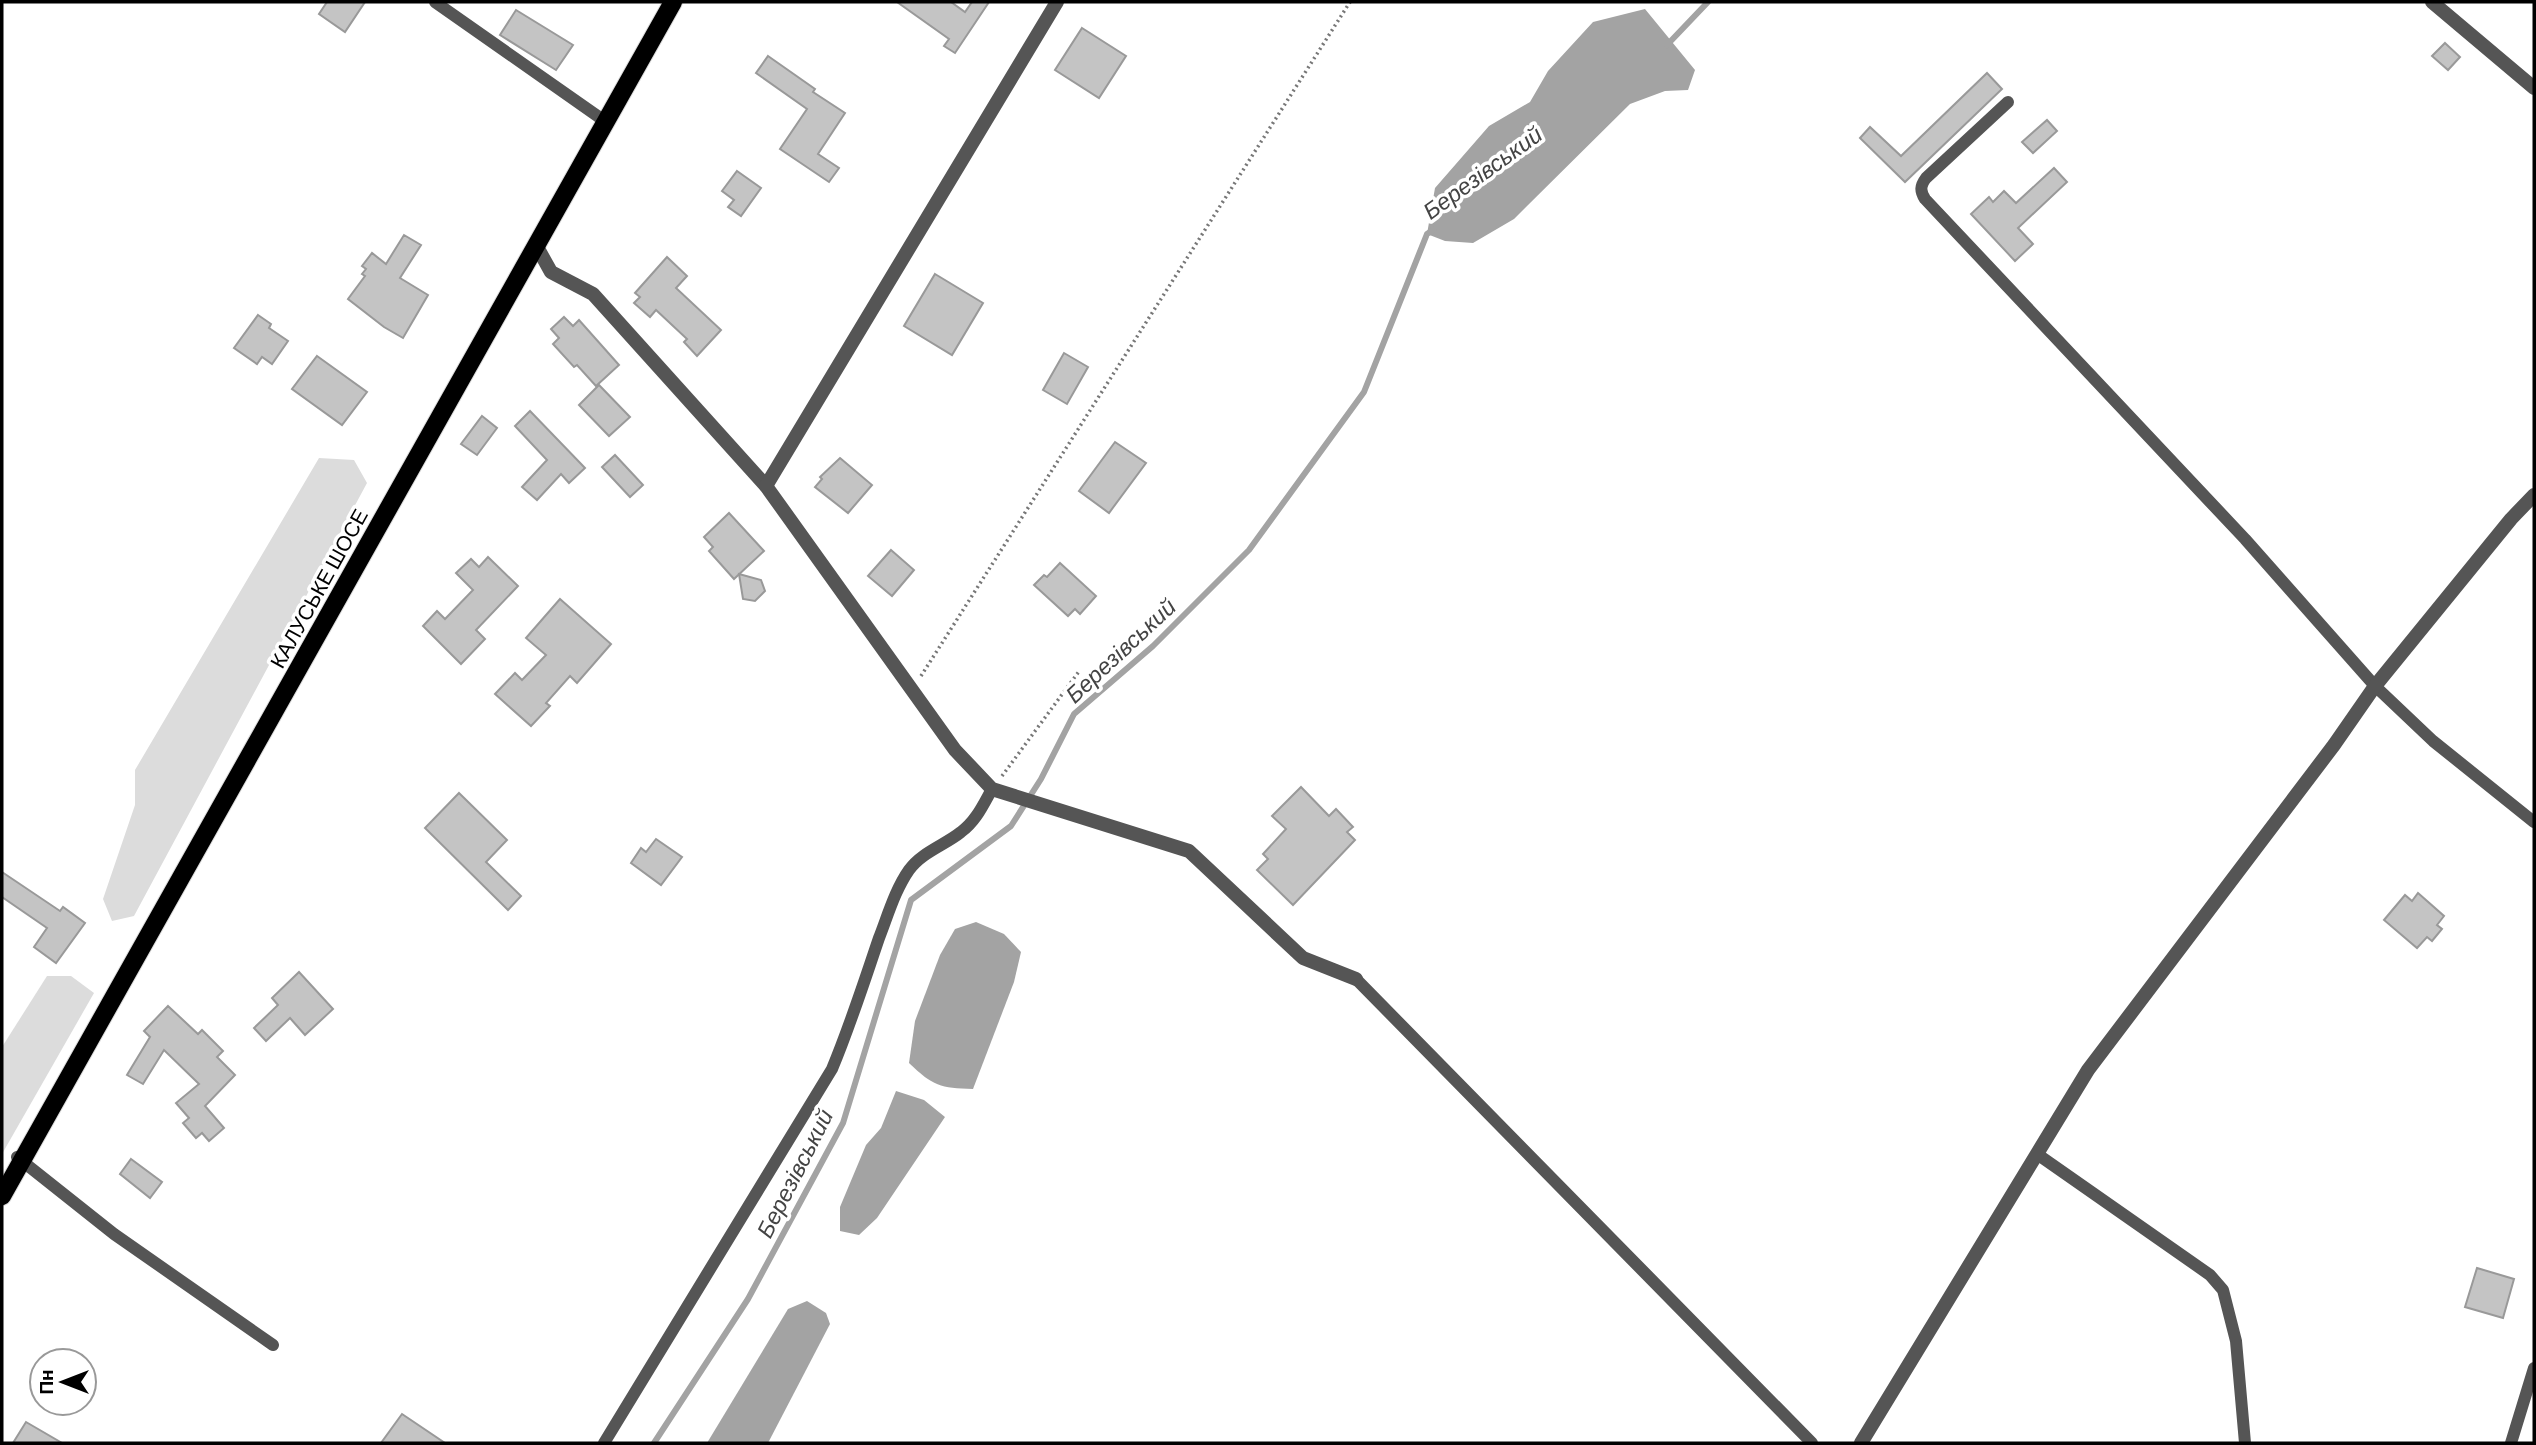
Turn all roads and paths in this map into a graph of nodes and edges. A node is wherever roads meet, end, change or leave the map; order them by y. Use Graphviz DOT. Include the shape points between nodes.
graph roads {
  1 [pos="435,2"];
  2 [pos="673,2"];
  3 [pos="1057,2"];
  4 [pos="1350,2"];
  5 [pos="2432,2"];
  6 [pos="2534,88"];
  7 [pos="2008,102"];
  8 [pos="606,121"];
  9 [pos="537,245"];
  10 [pos="766,486"];
  11 [pos="2534,495"];
  12 [pos="1080,670"];
  13 [pos="2375,687"];
  14 [pos="912,690"];
  15 [pos="992,789"];
  16 [pos="2534,822"];
  17 [pos="1356,979"];
  18 [pos="2037,1154"];
  19 [pos="19,1159"];
  20 [pos="2,1196"];
  21 [pos="272,1345"];
  22 [pos="2534,1368"];
  23 [pos="604,1443"];
  24 [pos="1812,1443"];
  25 [pos="1861,1443"];
  26 [pos="2245,1443"];
  27 [pos="2511,1443"];
  1 -- 8 [label="lane"];
  2 -- 8 [label="main road, КАЛУСЬКЕ ШОСЕ"];
  3 -- 10 [label="street"];
  4 -- 14 [label="path"];
  5 -- 6 [label="street"];
  7 -- 13 [label="lane" via="1926,178 1921,185 1925,199 2245,539"];
  8 -- 9 [label="main road, КАЛУСЬКЕ ШОСЕ"];
  9 -- 10 [label="street" via="551,272 593,294"];
  9 -- 19 [label="main road, КАЛУСЬКЕ ШОСЕ"];
  10 -- 14 [label="street"];
  11 -- 13 [label="street"];
  12 -- 15 [label="path"];
  13 -- 16 [label="lane" via="2433,741"];
  13 -- 18 [label="street" via="2088,1070"];
  14 -- 15 [label="street" via="955,750"];
  15 -- 17 [label="street" via="1189,851 1303,958"];
  15 -- 23 [label="lane" via="977,816 961,832 911,867 896,893 832,1069"];
  17 -- 24 [label="lane"];
  18 -- 25 [label="street"];
  18 -- 26 [label="lane" via="2210,1275 2223,1290 2236,1341"];
  19 -- 20 [label="main road, КАЛУСЬКЕ ШОСЕ"];
  19 -- 21 [label="lane" via="114,1234"];
  22 -- 27 [label="lane"];
}
